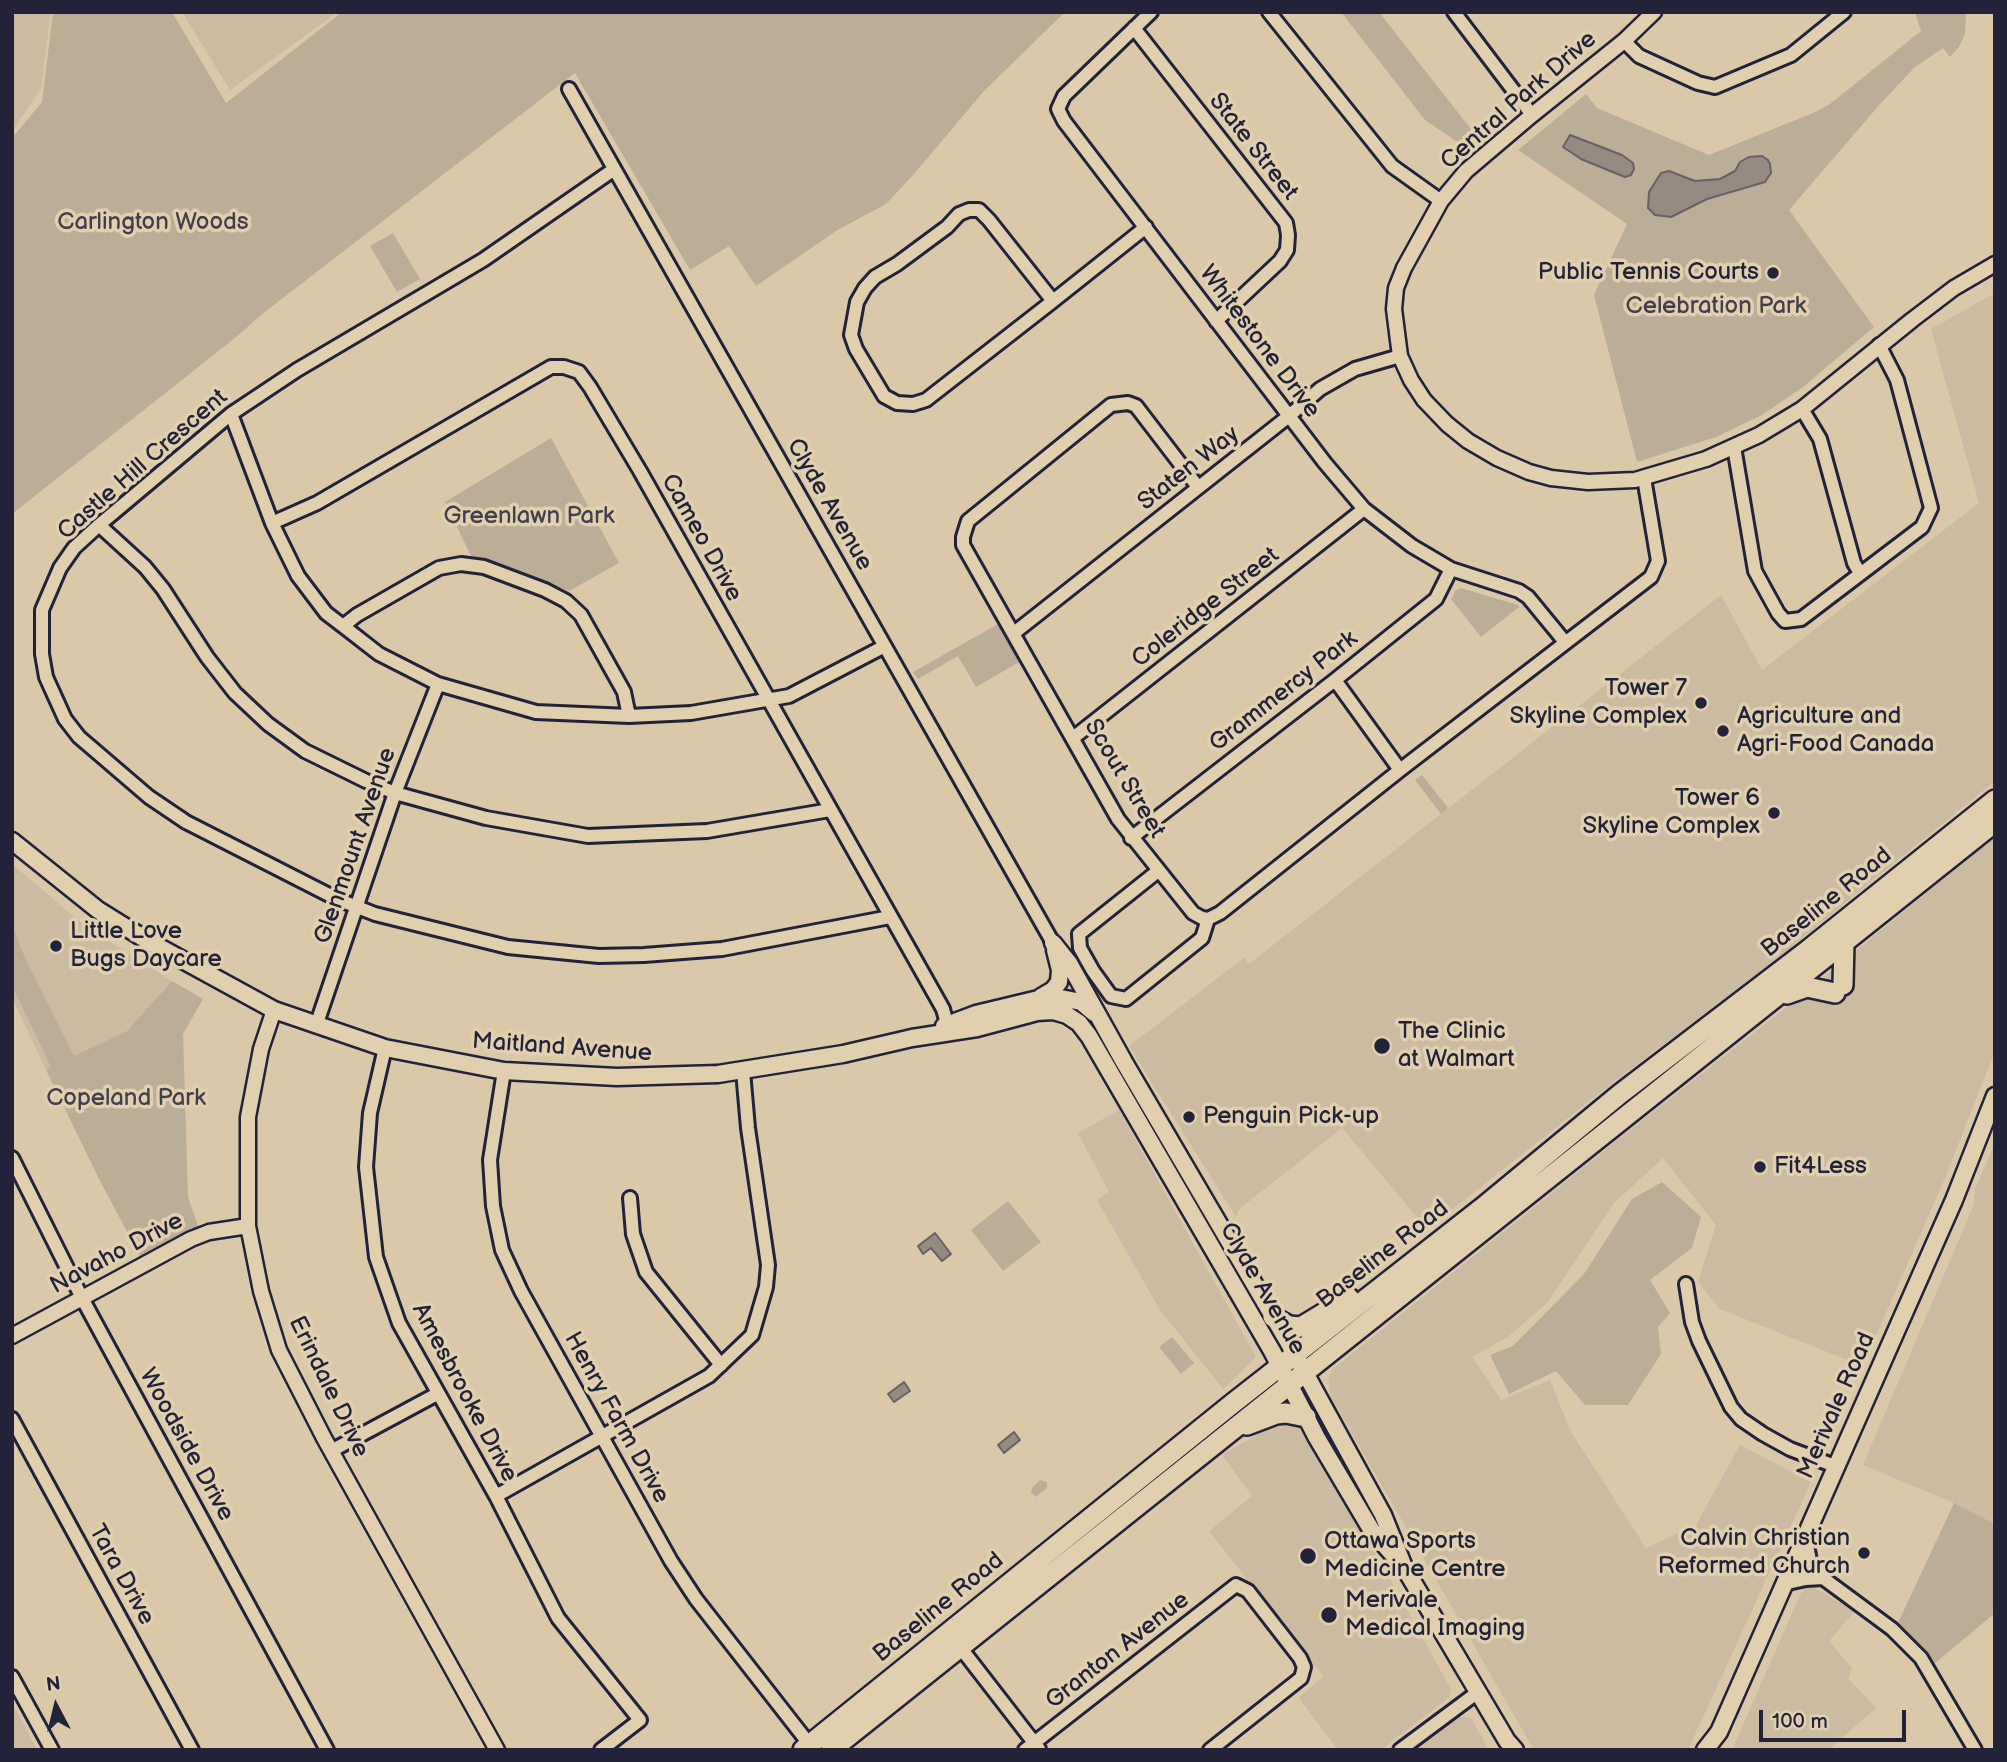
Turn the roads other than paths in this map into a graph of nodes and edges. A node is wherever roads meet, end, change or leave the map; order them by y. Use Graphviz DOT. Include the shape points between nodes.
graph roads {
  1 [pos="1151,12"];
  2 [pos="1269,12"];
  3 [pos="1654,12"];
  4 [pos="1844,12"];
  5 [pos="1460,14"];
  6 [pos="1134,29"];
  7 [pos="1623,41"];
  8 [pos="569,89"];
  9 [pos="1532,115"];
  10 [pos="613,170"];
  11 [pos="1441,201"];
  12 [pos="1146,227"];
  13 [pos="1994,265"];
  14 [pos="1053,301"];
  15 [pos="1216,321"];
  16 [pos="1879,345"];
  17 [pos="1400,356"];
  18 [pos="1802,409"];
  19 [pos="231,414"];
  20 [pos="1289,416"];
  21 [pos="1734,447"];
  22 [pos="1644,478"];
  23 [pos="1198,487"];
  24 [pos="1364,509"];
  25 [pos="272,523"];
  26 [pos="99,525"];
  27 [pos="1451,569"];
  28 [pos="1860,573"];
  29 [pos="343,626"];
  30 [pos="1014,633"];
  31 [pos="1565,642"];
  32 [pos="883,647"];
  33 [pos="1335,680"];
  34 [pos="438,684"];
  35 [pos="768,702"];
  36 [pos="629,716"];
  37 [pos="1073,738"];
  38 [pos="1400,770"];
  39 [pos="396,793"];
  40 [pos="1995,800"];
  41 [pos="830,810"];
  42 [pos="1995,822"];
  43 [pos="1131,838"];
  44 [pos="12,841"];
  45 [pos="1928,864"];
  46 [pos="1158,871"];
  47 [pos="357,908"];
  48 [pos="890,917"];
  49 [pos="1209,919"];
  50 [pos="1844,942"];
  51 [pos="1052,943"];
  52 [pos="1815,959"];
  53 [pos="1041,998"];
  54 [pos="1762,1008"];
  55 [pos="274,1010"];
  56 [pos="1101,1020"];
  57 [pos="317,1023"];
  58 [pos="949,1028"];
  59 [pos="1085,1030"];
  60 [pos="384,1048"];
  61 [pos="743,1071"];
  62 [pos="504,1072"];
  63 [pos="1633,1084"];
  64 [pos="1995,1097"];
  65 [pos="1646,1099"];
  66 [pos="1157,1117"];
  67 [pos="1137,1118"];
  68 [pos="12,1158"];
  69 [pos="630,1198"];
  70 [pos="248,1226"];
  71 [pos="1422,1254"];
  72 [pos="1686,1284"];
  73 [pos="82,1298"];
  74 [pos="1273,1317"];
  75 [pos="12,1336"];
  76 [pos="721,1365"];
  77 [pos="1292,1369"];
  78 [pos="437,1394"];
  79 [pos="1306,1417"];
  80 [pos="12,1419"];
  81 [pos="1227,1434"];
  82 [pos="601,1436"];
  83 [pos="331,1451"];
  84 [pos="1835,1466"];
  85 [pos="496,1496"];
  86 [pos="1805,1536"];
  87 [pos="1404,1567"];
  88 [pos="1033,1576"];
  89 [pos="1823,1578"];
  90 [pos="1783,1584"];
  91 [pos="960,1647"];
  92 [pos="12,1677"];
  93 [pos="1478,1692"];
  94 [pos="1718,1732"];
  95 [pos="807,1747"];
  96 [pos="1510,1747"];
  97 [pos="1033,1748"];
  98 [pos="1972,1748"];
  99 [pos="52,1750"];
  100 [pos="192,1750"];
  101 [pos="327,1750"];
  102 [pos="497,1750"];
  103 [pos="601,1750"];
  104 [pos="831,1750"];
  105 [pos="1210,1750"];
  106 [pos="1401,1750"];
  107 [pos="1705,1750"];
  108 [pos="1716,1750"];
  1 -- 6 [label="street, Whitestone Drive"];
  2 -- 11 [label="street" via="1392,166"];
  3 -- 7 [label="street, Central Park Drive"];
  4 -- 7 [label="street" via="1791,55 1715,87 1643,58"];
  5 -- 9 [label="street"];
  6 -- 12 [label="street, Whitestone Drive" via="1064,96 1058,109"];
  6 -- 15 [label="street, State Street" via="1286,223 1287,250 1280,261"];
  7 -- 9 [label="street, Central Park Drive"];
  8 -- 10 [label="street, Clyde Avenue"];
  9 -- 11 [label="street, Central Park Drive" via="1475,163"];
  10 -- 19 [label="street, Castle Hill Crescent" via="483,260"];
  10 -- 32 [label="street, Clyde Avenue"];
  11 -- 17 [label="street, Central Park Drive" via="1396,288 1394,319"];
  12 -- 14 [label="street"];
  12 -- 15 [label="street, Whitestone Drive"];
  13 -- 16 [label="street, Central Park Drive"];
  14 -- 14 [label="street" via="989,220 979,210 969,210 865,288 851,335 884,396 913,404 926,400"];
  15 -- 20 [label="street, Whitestone Drive"];
  16 -- 18 [label="street, Central Park Drive"];
  16 -- 28 [label="street" via="1897,380 1931,508 1922,527"];
  17 -- 20 [label="street, Staten Way" via="1337,377"];
  17 -- 22 [label="street, Central Park Drive" via="1417,390 1438,416 1468,441 1505,462 1576,481"];
  18 -- 21 [label="street, Central Park Drive"];
  18 -- 28 [label="street" via="1821,439"];
  19 -- 25 [label="street"];
  19 -- 26 [label="street, Castle Hill Crescent"];
  20 -- 23 [label="street, Staten Way"];
  20 -- 24 [label="street, Whitestone Drive"];
  21 -- 22 [label="street, Central Park Drive"];
  21 -- 28 [label="street" via="1755,571 1785,621 1801,619"];
  22 -- 31 [label="street" via="1657,566 1651,577"];
  23 -- 30 [label="street, Staten Way"];
  23 -- 30 [label="street, Scout Street" via="1136,406 1111,405 964,527 963,545"];
  24 -- 27 [label="street, Whitestone Drive"];
  24 -- 37 [label="street, Coleridge Street"];
  25 -- 29 [label="street" via="298,576 326,613"];
  25 -- 35 [label="street, Cameo Drive" via="317,503 551,367 579,372"];
  26 -- 39 [label="street" via="145,567 235,693 268,724 305,751"];
  26 -- 47 [label="street, Castle Hill Crescent" via="60,568 42,610 41,654 65,719 79,737 149,797 186,822"];
  27 -- 31 [label="street, Whitestone Drive" via="1519,591"];
  27 -- 33 [label="street, Grammercy Park" via="1436,598"];
  29 -- 34 [label="street" via="380,654"];
  29 -- 36 [label="street" via="439,568 461,564 484,567 545,590 581,615 624,692"];
  30 -- 37 [label="street, Scout Street"];
  31 -- 38 [label="street"];
  32 -- 35 [label="street" via="789,696"];
  32 -- 51 [label="street, Clyde Avenue"];
  33 -- 38 [label="street"];
  33 -- 43 [label="street, Grammercy Park"];
  34 -- 36 [label="street" via="536,712"];
  34 -- 39 [label="street, Glenmount Avenue"];
  35 -- 36 [label="street"];
  35 -- 41 [label="street, Cameo Drive"];
  37 -- 43 [label="street, Scout Street"];
  38 -- 49 [label="street"];
  39 -- 41 [label="street" via="486,818 588,836 707,831"];
  39 -- 47 [label="street, Glenmount Avenue"];
  40 -- 45 [label="main road, Baseline Road"];
  41 -- 48 [label="street, Cameo Drive"];
  42 -- 45 [label="main road, Baseline Road"];
  43 -- 46 [label="street, Scout Street"];
  44 -- 55 [label="main road, Maitland Avenue" via="98,910"];
  45 -- 50 [label="main road, Baseline Road"];
  45 -- 52 [label="main road, Baseline Road"];
  46 -- 49 [label="street, Scout Street" via="1193,913"];
  46 -- 49 [label="street" via="1079,934 1080,947 1111,996 1126,999 1202,938"];
  47 -- 48 [label="street, Castle Hill Crescent" via="508,947 599,956 722,949"];
  47 -- 57 [label="street, Glenmount Avenue"];
  48 -- 58 [label="street, Cameo Drive" via="943,1009"];
  50 -- 52 [label="main road, Baseline Road"];
  50 -- 54 [label="main road" via="1839,989 1794,990"];
  51 -- 53 [label="main road" via="1059,982"];
  51 -- 56 [label="main road, Clyde Avenue" via="1069,963"];
  52 -- 54 [label="main road, Baseline Road"];
  52 -- 63 [label="main road, Baseline Road"];
  53 -- 56 [label="main road, Maitland Avenue" via="1081,1002"];
  53 -- 58 [label="main road, Maitland Avenue" via="976,1014"];
  54 -- 65 [label="main road, Baseline Road"];
  55 -- 57 [label="main road, Maitland Avenue"];
  55 -- 70 [label="street, Erindale Drive" via="248,1117"];
  56 -- 66 [label="main road, Clyde Avenue"];
  57 -- 60 [label="main road, Maitland Avenue"];
  58 -- 59 [label="main road, Maitland Avenue" via="1045,1012 1067,1015"];
  58 -- 61 [label="main road, Maitland Avenue"];
  59 -- 67 [label="main road, Clyde Avenue"];
  60 -- 62 [label="main road, Maitland Avenue"];
  60 -- 78 [label="street, Amesbrooke Drive" via="370,1113 366,1167 372,1236 399,1323"];
  61 -- 62 [label="main road, Maitland Avenue" via="664,1077"];
  61 -- 76 [label="street" via="768,1265 752,1335"];
  62 -- 82 [label="street, Henry Farm Drive" via="490,1160 492,1206 502,1250"];
  63 -- 65 [label="main road"];
  63 -- 71 [label="main road, Baseline Road"];
  64 -- 84 [label="main road, Merivale Road"];
  65 -- 77 [label="main road, Baseline Road"];
  66 -- 67 [label="main road"];
  66 -- 74 [label="main road, Clyde Avenue"];
  67 -- 77 [label="main road, Clyde Avenue"];
  68 -- 73 [label="street, Woodside Drive"];
  69 -- 76 [label="street" via="633,1234 646,1272"];
  70 -- 73 [label="street, Navaho Drive" via="191,1239"];
  70 -- 83 [label="street, Erindale Drive" via="279,1350"];
  71 -- 74 [label="main road" via="1306,1325 1289,1326"];
  71 -- 77 [label="main road, Baseline Road"];
  72 -- 84 [label="street" via="1692,1322 1731,1407 1763,1434"];
  73 -- 75 [label="street, Navaho Drive"];
  73 -- 101 [label="street, Woodside Drive"];
  74 -- 77 [label="main road, Clyde Avenue"];
  76 -- 82 [label="street"];
  77 -- 79 [label="main road, Clyde Avenue"];
  77 -- 81 [label="main road, Baseline Road"];
  77 -- 87 [label="main road, Clyde Avenue" via="1383,1515"];
  77 -- 88 [label="main road, Baseline Road"];
  78 -- 83 [label="street"];
  78 -- 85 [label="street, Amesbrooke Drive"];
  79 -- 81 [label="main road" via="1276,1414"];
  79 -- 87 [label="main road, Clyde Avenue" via="1372,1531"];
  80 -- 100 [label="street, Tara Drive"];
  81 -- 88 [label="main road, Baseline Road"];
  82 -- 85 [label="street"];
  82 -- 95 [label="street, Henry Farm Drive" via="696,1600"];
  83 -- 102 [label="street, Erindale Drive"];
  84 -- 86 [label="main road, Merivale Road"];
  85 -- 103 [label="street, Amesbrooke Drive" via="558,1618 640,1720"];
  86 -- 89 [label="street" via="1811,1565"];
  86 -- 90 [label="main road, Merivale Road"];
  87 -- 93 [label="main road, Clyde Avenue"];
  88 -- 91 [label="main road, Baseline Road"];
  88 -- 95 [label="main road, Baseline Road"];
  89 -- 90 [label="street"];
  89 -- 98 [label="street" via="1892,1629 1921,1658"];
  90 -- 94 [label="main road, Merivale Road"];
  91 -- 97 [label="street"];
  91 -- 104 [label="main road, Baseline Road"];
  92 -- 99 [label="street"];
  93 -- 96 [label="main road, Clyde Avenue"];
  93 -- 106 [label="street"];
  94 -- 107 [label="main road, Merivale Road"];
  94 -- 108 [label="main road, Merivale Road"];
  97 -- 105 [label="street, Granton Avenue" via="1236,1585 1248,1591 1304,1667 1301,1678"];
}
